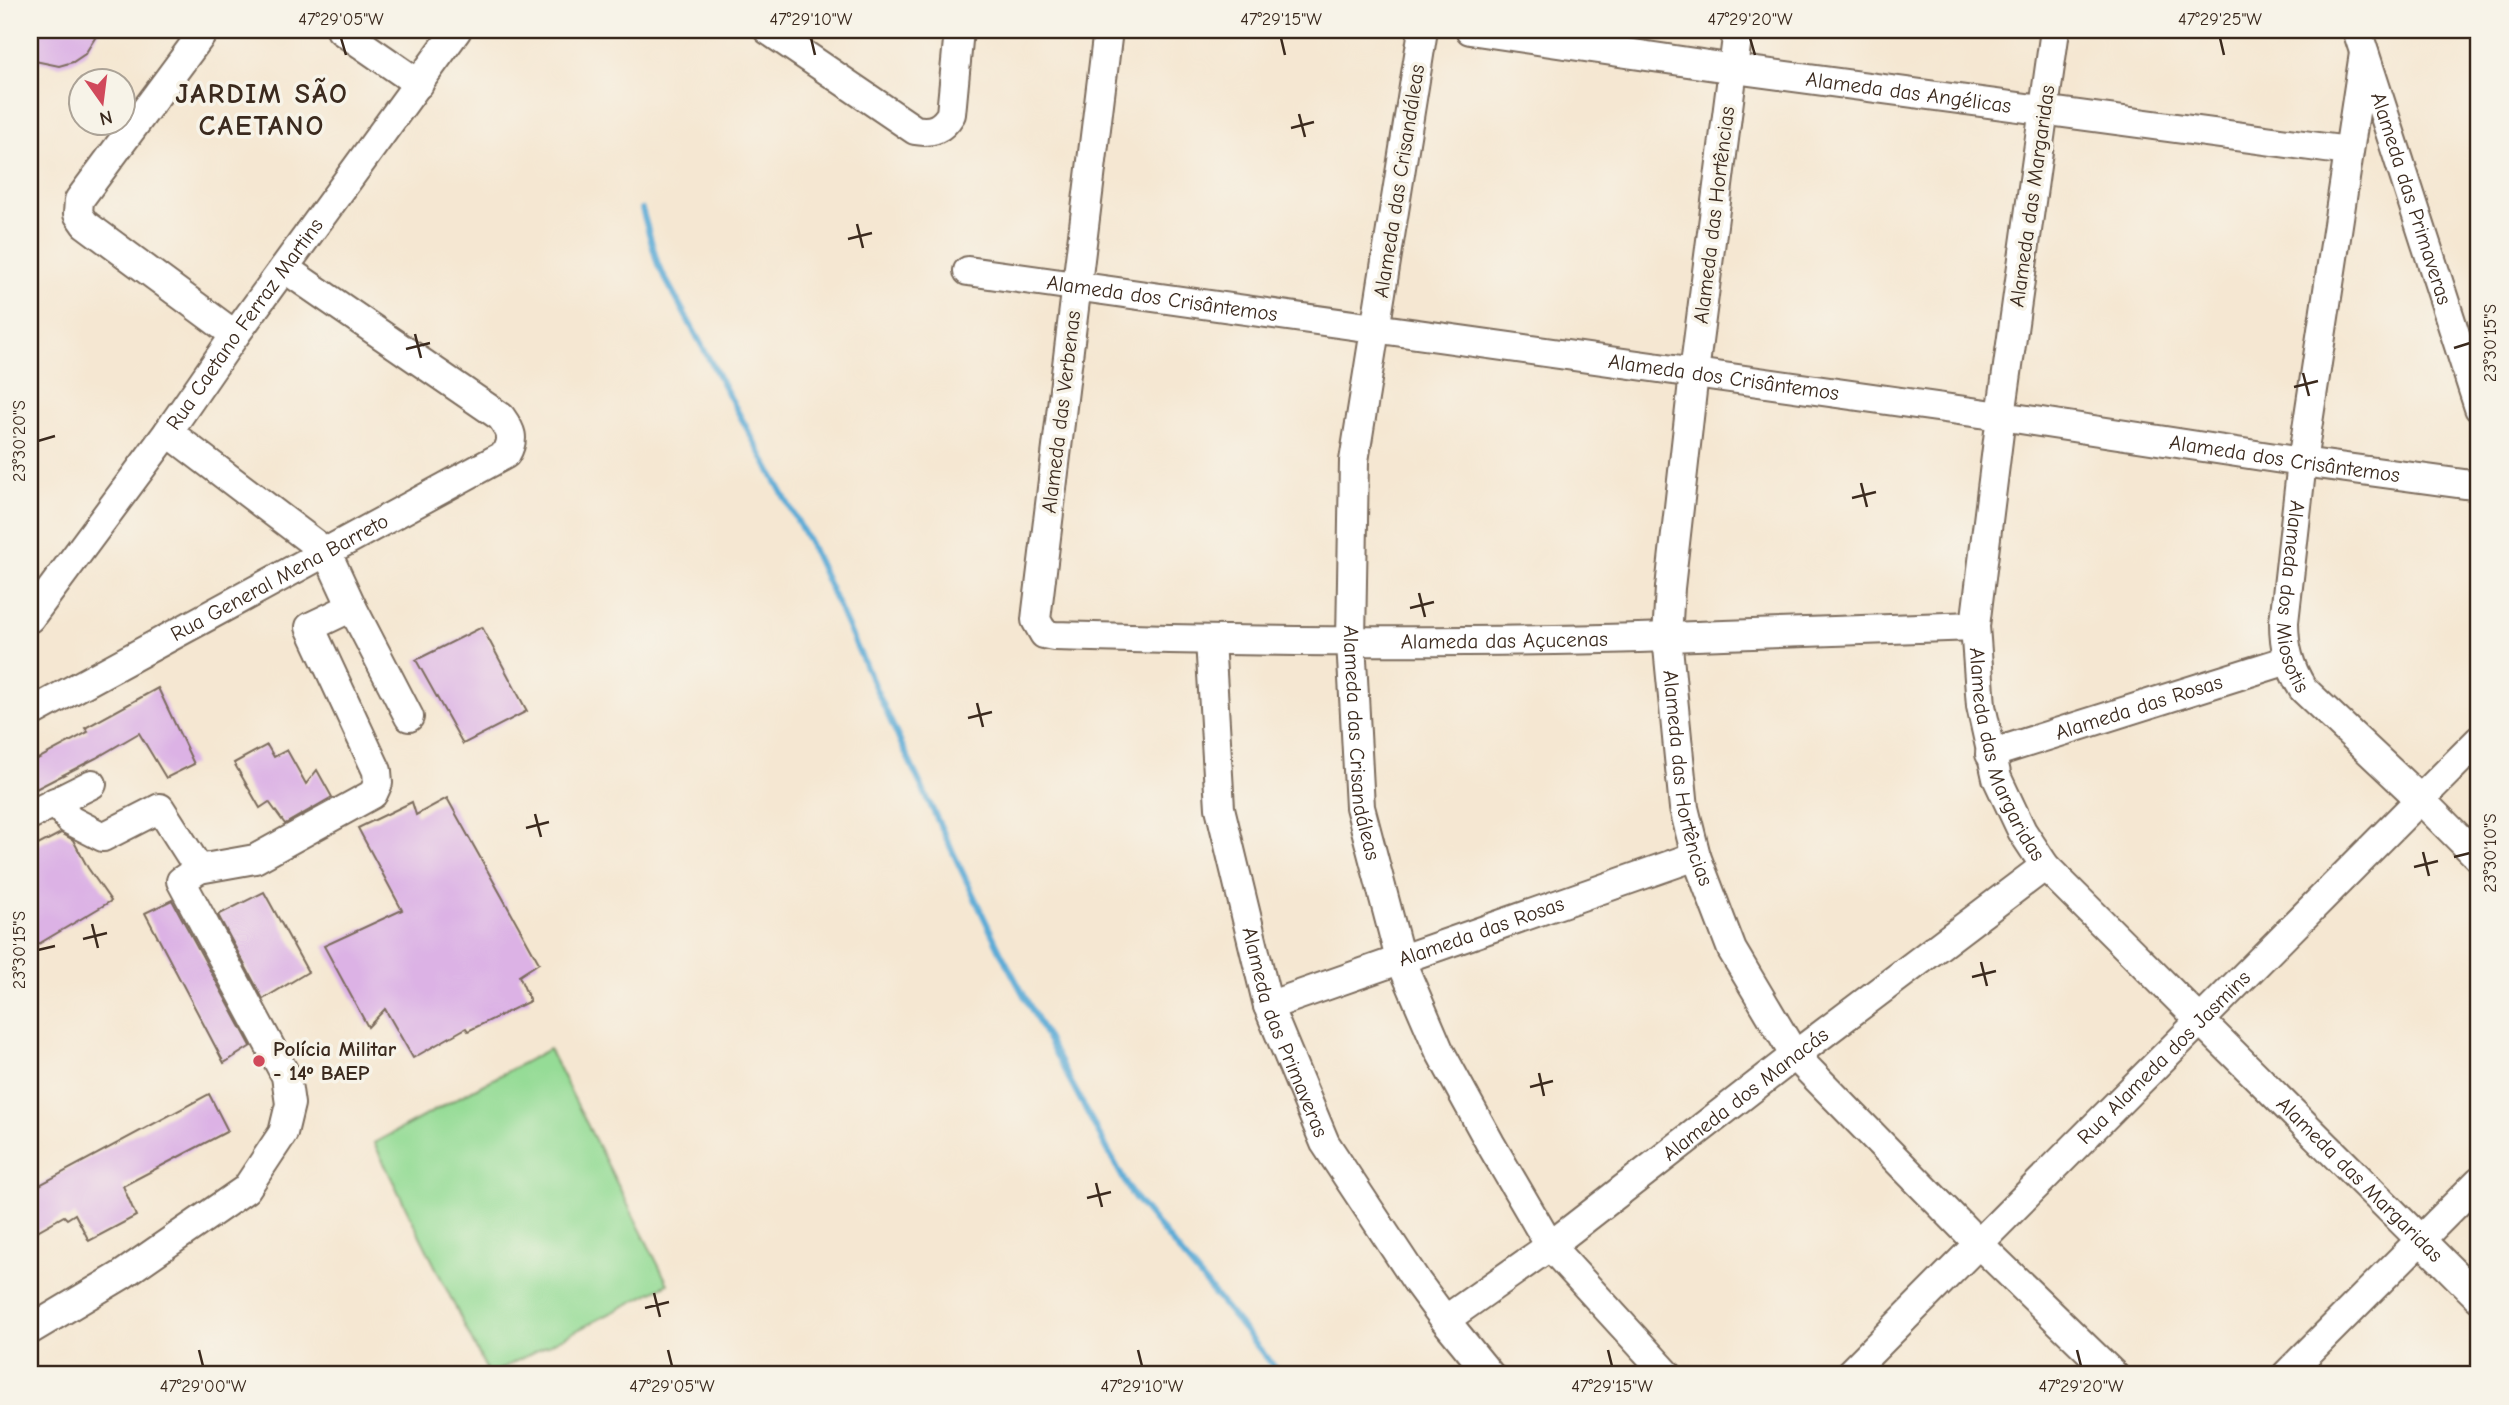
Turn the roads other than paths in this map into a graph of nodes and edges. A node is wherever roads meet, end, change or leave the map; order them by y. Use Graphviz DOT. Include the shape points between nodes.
graph roads {
  1 [pos="205,30"];
  2 [pos="341,30"];
  3 [pos="457,30"];
  4 [pos="768,30"];
  5 [pos="959,30"];
  6 [pos="1108,30"];
  7 [pos="1423,30"];
  8 [pos="1470,30"];
  9 [pos="1738,30"];
  10 [pos="2055,30"];
  11 [pos="2361,41"];
  12 [pos="1732,68"];
  13 [pos="419,84"];
  14 [pos="2369,110"];
  15 [pos="2043,111"];
  16 [pos="2348,151"];
  17 [pos="284,268"];
  18 [pos="968,271"];
  19 [pos="1076,286"];
  20 [pos="1376,328"];
  21 [pos="235,335"];
  22 [pos="1695,373"];
  23 [pos="2479,408"];
  24 [pos="2001,416"];
  25 [pos="168,432"];
  26 [pos="2302,462"];
  27 [pos="2479,486"];
  28 [pos="327,553"];
  29 [pos="352,607"];
  30 [pos="30,618"];
  31 [pos="1975,626"];
  32 [pos="1038,627"];
  33 [pos="1667,637"];
  34 [pos="1210,640"];
  35 [pos="1350,641"];
  36 [pos="2288,660"];
  37 [pos="30,713"];
  38 [pos="409,717"];
  39 [pos="2479,740"];
  40 [pos="1990,754"];
  41 [pos="92,784"];
  42 [pos="2420,799"];
  43 [pos="55,802"];
  44 [pos="30,815"];
  45 [pos="1696,856"];
  46 [pos="2479,858"];
  47 [pos="2045,866"];
  48 [pos="199,869"];
  49 [pos="1400,959"];
  50 [pos="1268,1006"];
  51 [pos="2200,1022"];
  52 [pos="1796,1056"];
  53 [pos="2479,1181"];
  54 [pos="2420,1239"];
  55 [pos="1979,1243"];
  56 [pos="1550,1246"];
  57 [pos="2479,1298"];
  58 [pos="1445,1320"];
  59 [pos="30,1330"];
  60 [pos="1490,1375"];
  61 [pos="1668,1375"];
  62 [pos="1848,1375"];
  63 [pos="2115,1375"];
  64 [pos="2286,1375"];
  1 -- 21 [label="street" via="79,200 78,214 85,224"];
  2 -- 13 [label="street"];
  3 -- 13 [label="street, Rua Caetano Ferraz Martins"];
  4 -- 5 [label="street" via="915,130 926,132 946,124 951,114"];
  6 -- 19 [label="street, Alameda das Verbenas"];
  7 -- 20 [label="street, Alameda das Crisandáleas"];
  8 -- 12 [label="street, Alameda das Angélicas"];
  9 -- 12 [label="street, Alameda das Hortências"];
  10 -- 15 [label="street, Alameda das Margaridas"];
  11 -- 14 [label="street, Alameda das Primaveras"];
  12 -- 15 [label="street, Alameda das Angélicas"];
  12 -- 22 [label="street, Alameda das Hortências"];
  13 -- 17 [label="street, Rua Caetano Ferraz Martins"];
  14 -- 16 [label="street, Alameda dos Miosotis"];
  14 -- 23 [label="street, Alameda das Primaveras"];
  15 -- 16 [label="street, Alameda das Angélicas"];
  15 -- 24 [label="street, Alameda das Margaridas"];
  16 -- 26 [label="street, Alameda dos Miosotis"];
  17 -- 21 [label="street, Rua Caetano Ferraz Martins"];
  17 -- 28 [label="street, Rua General Mena Barreto" via="501,417 512,431 506,454"];
  18 -- 19 [label="street, Alameda dos Crisântemos"];
  19 -- 20 [label="street, Alameda dos Crisântemos"];
  19 -- 32 [label="street, Alameda das Verbenas"];
  20 -- 22 [label="street, Alameda dos Crisântemos"];
  20 -- 35 [label="street, Alameda das Crisandáleas" via="1354,461"];
  21 -- 25 [label="street, Rua Caetano Ferraz Martins"];
  22 -- 24 [label="street, Alameda dos Crisântemos"];
  22 -- 33 [label="street, Alameda das Hortências"];
  24 -- 26 [label="street, Alameda dos Crisântemos"];
  24 -- 31 [label="street, Alameda das Margaridas"];
  25 -- 28 [label="street"];
  25 -- 30 [label="street, Rua Caetano Ferraz Martins"];
  26 -- 27 [label="street, Alameda dos Crisântemos"];
  26 -- 36 [label="street, Alameda dos Miosotis" via="2284,622"];
  28 -- 29 [label="street"];
  28 -- 37 [label="street, Rua General Mena Barreto"];
  29 -- 38 [label="street"];
  29 -- 48 [label="street" via="310,627 377,771 373,794 255,859"];
  31 -- 33 [label="street, Alameda das Açucenas"];
  31 -- 40 [label="street, Alameda das Margaridas"];
  32 -- 34 [label="street, Alameda das Açucenas" via="1054,636"];
  33 -- 35 [label="street, Alameda das Açucenas"];
  33 -- 45 [label="street, Alameda das Hortências" via="1684,808"];
  34 -- 35 [label="street, Alameda das Açucenas"];
  34 -- 50 [label="street, Alameda das Primaveras" via="1220,808"];
  35 -- 49 [label="street, Alameda das Crisandáleas" via="1360,807"];
  36 -- 40 [label="street, Alameda das Rosas"];
  36 -- 42 [label="street, Alameda dos Miosotis" via="2303,689"];
  39 -- 42 [label="street, Rua Alameda dos Jasmins"];
  40 -- 47 [label="street, Alameda das Margaridas" via="2002,792"];
  41 -- 43 [label="street"];
  42 -- 46 [label="street, Alameda dos Miosotis"];
  42 -- 51 [label="street, Rua Alameda dos Jasmins"];
  43 -- 44 [label="street"];
  43 -- 48 [label="street" via="70,820 103,837 160,808"];
  45 -- 49 [label="street, Alameda das Rosas"];
  45 -- 52 [label="street, Alameda das Hortências" via="1732,950"];
  47 -- 51 [label="street, Alameda das Margaridas"];
  47 -- 52 [label="street, Alameda dos Manacás"];
  48 -- 59 [label="street" via="181,881 286,1076 290,1104 283,1133 246,1188 122,1275"];
  49 -- 50 [label="street, Alameda das Rosas"];
  49 -- 56 [label="street, Alameda das Crisandáleas" via="1440,1050"];
  50 -- 58 [label="street, Alameda das Primaveras" via="1325,1143"];
  51 -- 54 [label="street, Alameda das Margaridas"];
  51 -- 55 [label="street, Rua Alameda dos Jasmins"];
  52 -- 55 [label="street, Alameda das Hortências"];
  52 -- 56 [label="street, Alameda dos Manacás"];
  53 -- 54 [label="street"];
  54 -- 57 [label="street, Alameda das Margaridas"];
  54 -- 64 [label="street"];
  55 -- 62 [label="street, Rua Alameda dos Jasmins"];
  55 -- 63 [label="street, Alameda das Hortências"];
  56 -- 58 [label="street, Alameda dos Manacás"];
  56 -- 61 [label="street, Alameda das Crisandáleas"];
  58 -- 60 [label="street, Alameda das Primaveras"];
}
